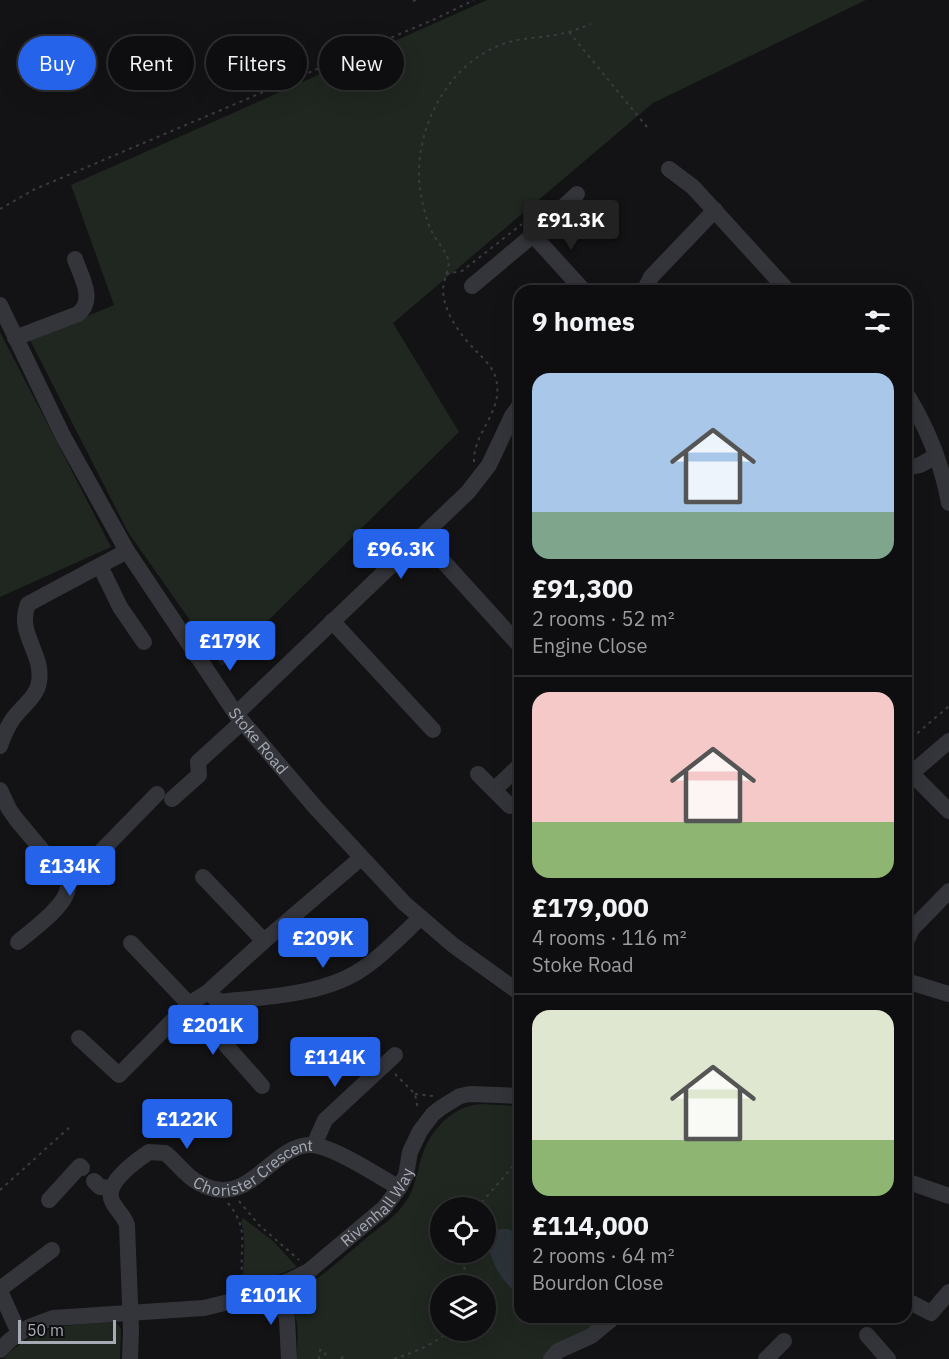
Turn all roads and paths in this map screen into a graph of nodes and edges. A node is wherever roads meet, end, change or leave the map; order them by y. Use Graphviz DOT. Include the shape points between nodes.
graph roads {
  1 [pos="474,0"];
  2 [pos="591,24"];
  3 [pos="569,32"];
  4 [pos="647,127"];
  5 [pos="669,169"];
  6 [pos="577,194"];
  7 [pos="0,209"];
  8 [pos="715,210"];
  9 [pos="533,235"];
  10 [pos="75,259"];
  11 [pos="446,274"];
  12 [pos="579,285"];
  13 [pos="647,285"];
  14 [pos="781,285"];
  15 [pos="472,286"];
  16 [pos="0,304"];
  17 [pos="15,338"];
  18 [pos="912,404"];
  19 [pos="514,413"];
  20 [pos="936,456"];
  21 [pos="912,467"];
  22 [pos="481,477"];
  23 [pos="949,503"];
  24 [pos="421,537"];
  25 [pos="127,551"];
  26 [pos="100,566"];
  27 [pos="332,621"];
  28 [pos="514,639"];
  29 [pos="144,642"];
  30 [pos="949,706"];
  31 [pos="239,718"];
  32 [pos="4,723"];
  33 [pos="433,730"];
  34 [pos="912,738"];
  35 [pos="949,741"];
  36 [pos="0,746"];
  37 [pos="514,771"];
  38 [pos="912,772"];
  39 [pos="478,774"];
  40 [pos="912,778"];
  41 [pos="0,790"];
  42 [pos="494,790"];
  43 [pos="510,806"];
  44 [pos="949,811"];
  45 [pos="361,858"];
  46 [pos="203,877"];
  47 [pos="67,880"];
  48 [pos="949,891"];
  49 [pos="420,918"];
  50 [pos="912,930"];
  51 [pos="264,941"];
  52 [pos="18,942"];
  53 [pos="131,943"];
  54 [pos="912,983"];
  55 [pos="514,989"];
  56 [pos="949,994"];
  57 [pos="214,997"];
  58 [pos="189,1004"];
  59 [pos="80,1038"];
  60 [pos="390,1060"];
  61 [pos="262,1086"];
  62 [pos="514,1095"];
  63 [pos="70,1127"];
  64 [pos="420,1131"];
  65 [pos="314,1145"];
  66 [pos="514,1165"];
  67 [pos="82,1168"];
  68 [pos="94,1181"];
  69 [pos="912,1183"];
  70 [pos="111,1188"];
  71 [pos="399,1188"];
  72 [pos="223,1189"];
  73 [pos="0,1190"];
  74 [pos="949,1196"];
  75 [pos="486,1197"];
  76 [pos="49,1200"];
  77 [pos="52,1250"];
  78 [pos="309,1271"];
  79 [pos="276,1287"];
  80 [pos="0,1290"];
  81 [pos="949,1292"];
  82 [pos="249,1297"];
  83 [pos="912,1303"];
  84 [pos="130,1313"];
  85 [pos="606,1323"];
  86 [pos="20,1333"];
  87 [pos="867,1335"];
  88 [pos="438,1341"];
  89 [pos="784,1341"];
  90 [pos="0,1350"];
  91 [pos="130,1359"];
  92 [pos="289,1359"];
  93 [pos="319,1359"];
  94 [pos="327,1359"];
  95 [pos="341,1359"];
  96 [pos="346,1359"];
  97 [pos="394,1359"];
  98 [pos="551,1359"];
  99 [pos="766,1359"];
  100 [pos="888,1359"];
  1 -- 7 [label="path" via="33,190"];
  2 -- 3 [label="path"];
  3 -- 4 [label="path"];
  3 -- 11 [label="path" via="492,48 466,68 436,104 423,139 419,171 430,229 448,257"];
  5 -- 8 [label="street"];
  6 -- 9 [label="street"];
  8 -- 13 [label="street"];
  8 -- 14 [label="street"];
  9 -- 11 [label="path" via="521,224 462,271"];
  9 -- 12 [label="street"];
  9 -- 15 [label="street"];
  10 -- 17 [label="street" via="88,298 84,309"];
  11 -- 22 [label="path" via="443,294 448,312 496,380 495,409 477,440 474,455 473,472"];
  16 -- 17 [label="street, Stoke Road"];
  17 -- 25 [label="street, Stoke Road" via="63,436"];
  18 -- 20 [label="street"];
  19 -- 22 [label="street"];
  20 -- 21 [label="street"];
  20 -- 23 [label="street"];
  22 -- 24 [label="street"];
  24 -- 27 [label="street"];
  24 -- 28 [label="street"];
  25 -- 26 [label="street"];
  25 -- 31 [label="street, Stoke Road"];
  26 -- 29 [label="street"];
  26 -- 32 [label="street" via="28,604 24,624 38,664 39,684 28,702"];
  27 -- 31 [label="street"];
  27 -- 33 [label="street"];
  30 -- 34 [label="path"];
  31 -- 45 [label="street, Stoke Road"];
  31 -- 47 [label="street" via="198,762 199,775 165,796 77,876"];
  32 -- 36 [label="street"];
  35 -- 38 [label="street"];
  37 -- 42 [label="street"];
  39 -- 42 [label="street"];
  40 -- 44 [label="street"];
  41 -- 47 [label="street" via="16,819"];
  42 -- 43 [label="street"];
  45 -- 49 [label="street, Stoke Road"];
  45 -- 51 [label="street"];
  46 -- 51 [label="street"];
  47 -- 52 [label="street" via="66,897"];
  48 -- 50 [label="street"];
  49 -- 55 [label="street, Stoke Road"];
  49 -- 57 [label="street" via="379,957 347,977 314,989"];
  51 -- 57 [label="street"];
  53 -- 58 [label="street"];
  54 -- 56 [label="street"];
  57 -- 58 [label="street"];
  57 -- 61 [label="street" via="224,1043"];
  58 -- 59 [label="street" via="119,1076"];
  60 -- 64 [label="path" via="415,1094"];
  60 -- 65 [label="street" via="325,1119"];
  62 -- 64 [label="street, Rivenhall Way" via="460,1096 433,1114"];
  63 -- 73 [label="path"];
  64 -- 71 [label="street, Rivenhall Way"];
  65 -- 71 [label="street, Chorister Crescent"];
  65 -- 72 [label="street, Chorister Crescent" via="291,1149 253,1180"];
  66 -- 75 [label="path"];
  67 -- 76 [label="street"];
  68 -- 70 [label="street" via="100,1187"];
  69 -- 74 [label="street"];
  70 -- 72 [label="street, Chorister Crescent" via="143,1156 158,1151 168,1155 196,1181"];
  70 -- 84 [label="street" via="112,1202 127,1225"];
  71 -- 78 [label="street, Rivenhall Way" via="384,1208"];
  72 -- 78 [label="path"];
  72 -- 82 [label="path" via="240,1219 242,1276"];
  77 -- 80 [label="street"];
  78 -- 79 [label="street, Rivenhall Way"];
  79 -- 82 [label="street, Rivenhall Way"];
  79 -- 92 [label="street" via="287,1318"];
  80 -- 86 [label="street"];
  81 -- 83 [label="street" via="931,1312"];
  82 -- 84 [label="street, Rivenhall Way" via="204,1308"];
  84 -- 86 [label="street, Rivenhall Way" via="53,1318"];
  84 -- 91 [label="street"];
  85 -- 98 [label="street"];
  86 -- 90 [label="street, Rivenhall Way"];
  87 -- 100 [label="street"];
  88 -- 97 [label="path"];
  89 -- 99 [label="street"];
  93 -- 94 [label="path" via="320,1350"];
  95 -- 96 [label="path"];
}
